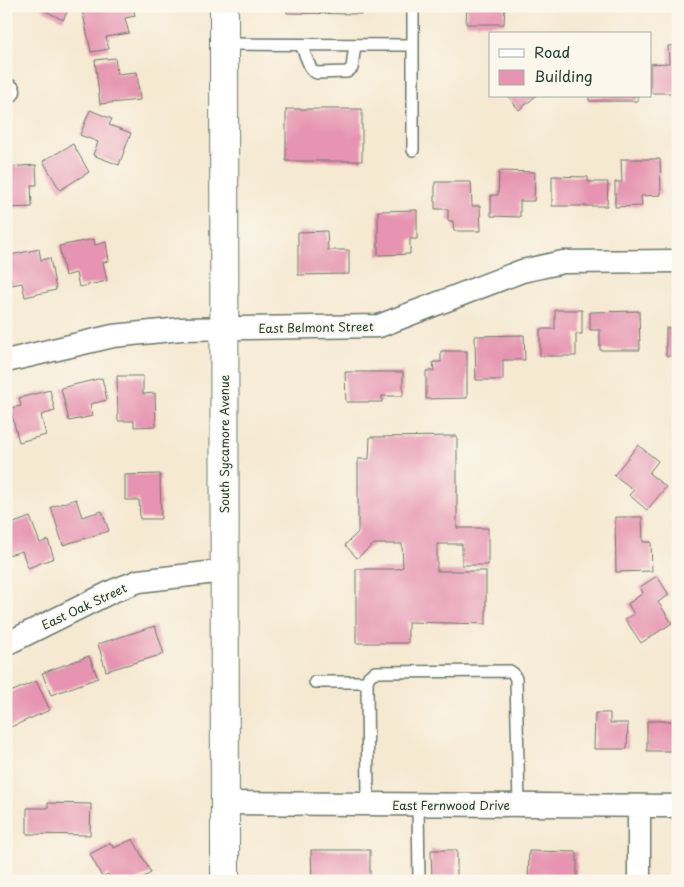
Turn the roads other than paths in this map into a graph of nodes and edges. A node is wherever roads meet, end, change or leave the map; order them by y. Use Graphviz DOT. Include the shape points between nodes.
graph roads {
  1 [pos="224,6"];
  2 [pos="413,6"];
  3 [pos="224,44"];
  4 [pos="301,45"];
  5 [pos="355,45"];
  6 [pos="413,45"];
  7 [pos="412,150"];
  8 [pos="678,261"];
  9 [pos="224,329"];
  10 [pos="6,361"];
  11 [pos="224,571"];
  12 [pos="6,644"];
  13 [pos="315,682"];
  14 [pos="367,682"];
  15 [pos="225,803"];
  16 [pos="368,804"];
  17 [pos="418,805"];
  18 [pos="519,805"];
  19 [pos="638,806"];
  20 [pos="678,806"];
  21 [pos="225,881"];
  22 [pos="419,881"];
  23 [pos="639,881"];
  1 -- 3 [label="main road, South Sycamore Avenue"];
  2 -- 6 [label="lane"];
  3 -- 4 [label="lane"];
  3 -- 9 [label="main road, South Sycamore Avenue"];
  4 -- 5 [label="lane"];
  4 -- 5 [label="lane" via="311,70 317,73 350,71"];
  5 -- 6 [label="lane"];
  6 -- 7 [label="lane"];
  8 -- 9 [label="street, East Belmont Street" via="563,262 522,271 379,326"];
  9 -- 10 [label="street, East Belmont Street" via="181,329 113,336"];
  9 -- 11 [label="main road, South Sycamore Avenue"];
  11 -- 12 [label="street, East Oak Street" via="139,581"];
  11 -- 15 [label="main road, South Sycamore Avenue"];
  13 -- 14 [label="lane"];
  14 -- 16 [label="lane"];
  14 -- 18 [label="lane" via="375,672 513,673 516,679"];
  15 -- 16 [label="street, East Fernwood Drive"];
  15 -- 21 [label="main road, South Sycamore Avenue"];
  16 -- 17 [label="street, East Fernwood Drive"];
  17 -- 18 [label="street, East Fernwood Drive"];
  17 -- 22 [label="lane"];
  18 -- 19 [label="street, East Fernwood Drive"];
  19 -- 20 [label="street, East Fernwood Drive"];
  19 -- 23 [label="street"];
}
